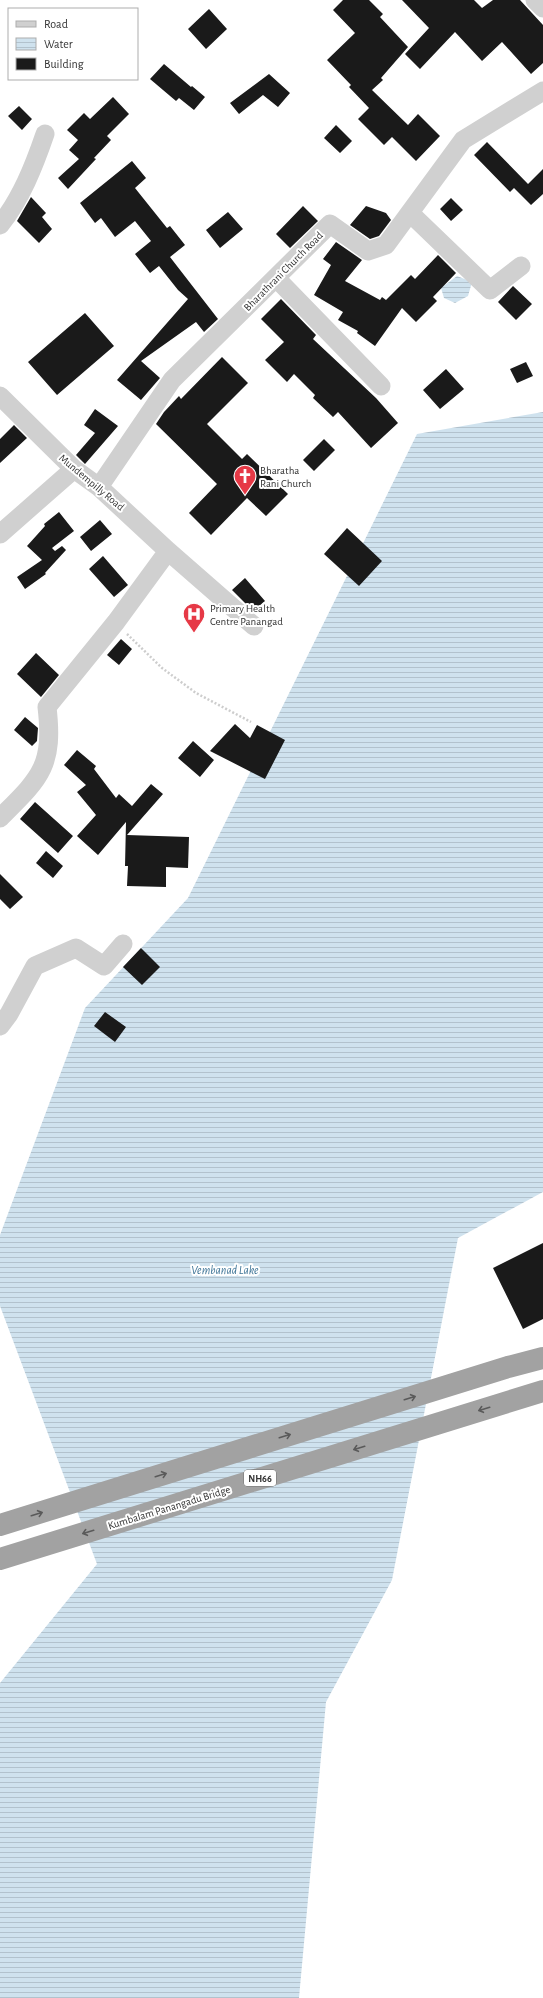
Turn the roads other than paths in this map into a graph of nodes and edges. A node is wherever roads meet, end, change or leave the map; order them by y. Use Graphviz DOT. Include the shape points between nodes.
graph roads {
  1 [pos="535,0"];
  2 [pos="543,8"];
  3 [pos="543,91"];
  4 [pos="45,134"];
  5 [pos="410,213"];
  6 [pos="0,225"];
  7 [pos="521,266"];
  8 [pos="276,278"];
  9 [pos="381,386"];
  10 [pos="0,396"];
  11 [pos="74,469"];
  12 [pos="100,487"];
  13 [pos="0,534"];
  14 [pos="168,551"];
  15 [pos="254,626"];
  16 [pos="0,818"];
  17 [pos="123,944"];
  18 [pos="0,1026"];
  19 [pos="543,1358"];
  20 [pos="543,1391"];
  21 [pos="0,1525"];
  22 [pos="0,1559"];
  1 -- 2 [label="street"];
  3 -- 5 [label="street, Bharathrani Church Road" via="463,140"];
  4 -- 6 [label="street" via="35,165 7,217"];
  5 -- 7 [label="street" via="490,290"];
  5 -- 8 [label="street, Bharathrani Church Road" via="386,245 368,251 330,224"];
  8 -- 9 [label="street"];
  8 -- 12 [label="street, Bharathrani Church Road" via="172,380"];
  10 -- 11 [label="street, Mundempilly Road"];
  11 -- 12 [label="street, Mundempilly Road"];
  11 -- 13 [label="street"];
  12 -- 14 [label="street, Mundempilly Road"];
  14 -- 15 [label="street, Mundempilly Road"];
  14 -- 16 [label="street" via="116,622 47,707 50,733 45,764 32,786"];
  17 -- 18 [label="street" via="104,966 76,948 35,966"];
  21 -- 19 [label="highway, one-way"];
  20 -- 22 [label="highway, Kumbalam Panangadu Bridge / NH66, one-way"];
}
